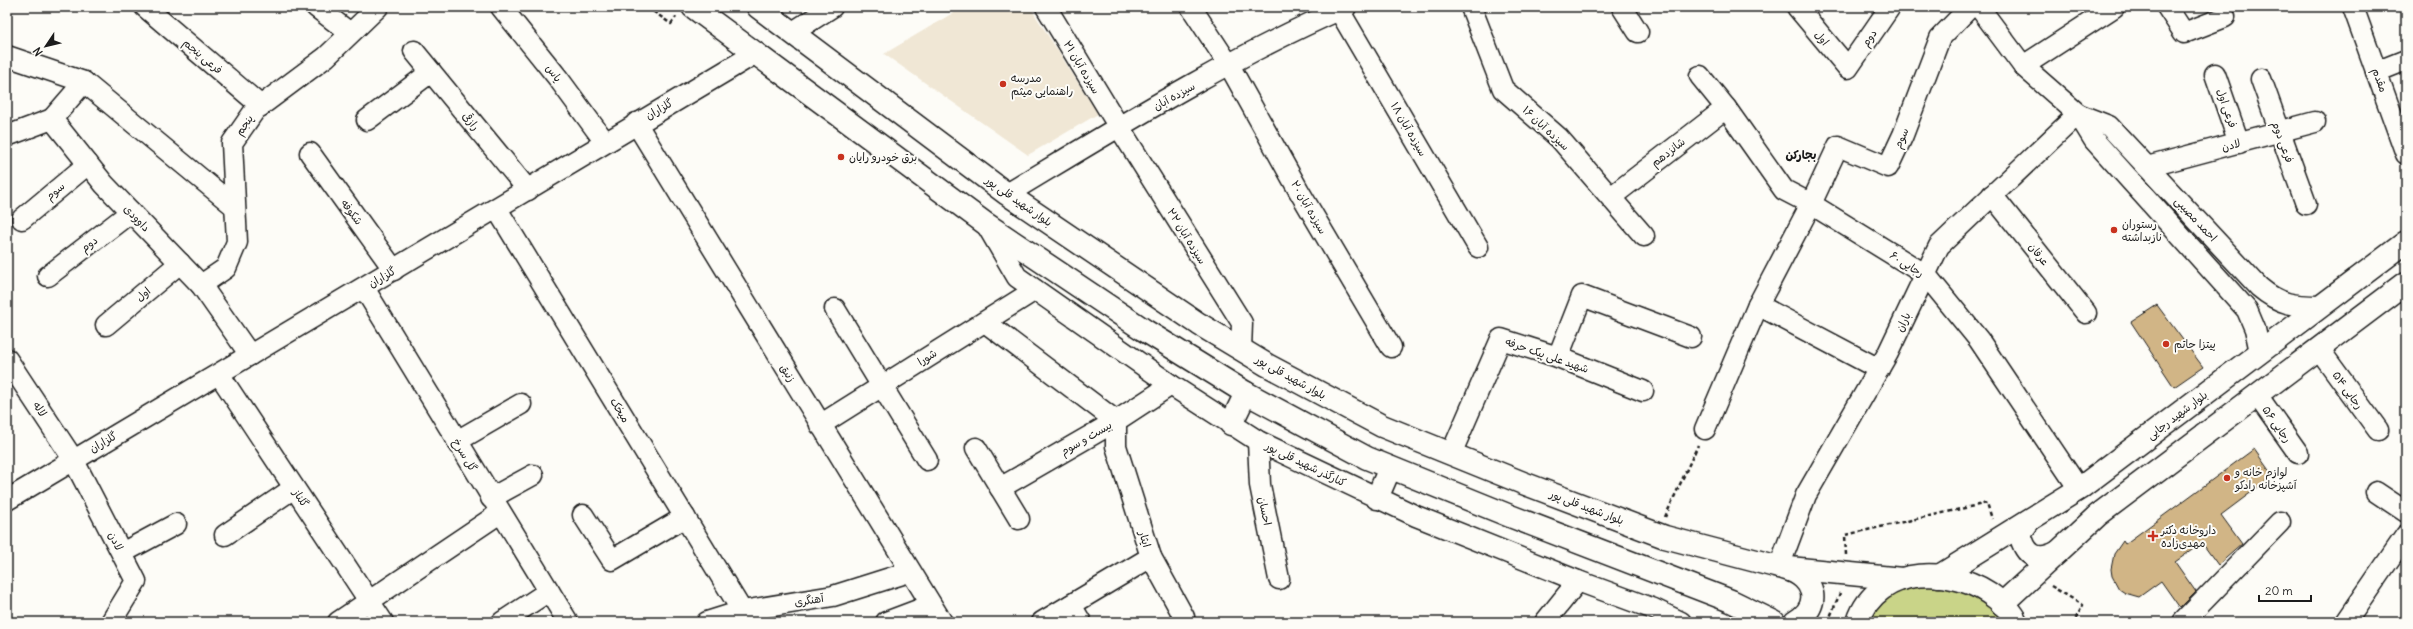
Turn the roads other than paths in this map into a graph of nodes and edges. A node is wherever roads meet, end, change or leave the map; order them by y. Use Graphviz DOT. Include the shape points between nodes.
graph roads {
  1 [pos="145,7"];
  2 [pos="316,7"];
  3 [pos="378,7"];
  4 [pos="502,7"];
  5 [pos="693,7"];
  6 [pos="758,7"];
  7 [pos="832,7"];
  8 [pos="1046,7"];
  9 [pos="1192,7"];
  10 [pos="1471,7"];
  11 [pos="1622,7"];
  12 [pos="1797,7"];
  13 [pos="1890,7"];
  14 [pos="1970,7"];
  15 [pos="1979,7"];
  16 [pos="2114,7"];
  17 [pos="2167,7"];
  18 [pos="2353,7"];
  19 [pos="1343,8"];
  20 [pos="2225,17"];
  21 [pos="793,32"];
  22 [pos="1638,32"];
  23 [pos="350,33"];
  24 [pos="414,52"];
  25 [pos="756,53"];
  26 [pos="7,56"];
  27 [pos="2406,60"];
  28 [pos="1229,65"];
  29 [pos="2023,66"];
  30 [pos="1848,68"];
  31 [pos="431,72"];
  32 [pos="2376,72"];
  33 [pos="2215,74"];
  34 [pos="1700,76"];
  35 [pos="2261,79"];
  36 [pos="84,82"];
  37 [pos="260,106"];
  38 [pos="1726,108"];
  39 [pos="2078,114"];
  40 [pos="52,119"];
  41 [pos="368,120"];
  42 [pos="2314,122"];
  43 [pos="636,123"];
  44 [pos="1118,127"];
  45 [pos="2279,132"];
  46 [pos="7,136"];
  47 [pos="604,142"];
  48 [pos="2239,142"];
  49 [pos="310,153"];
  50 [pos="2406,154"];
  51 [pos="88,164"];
  52 [pos="2147,167"];
  53 [pos="528,190"];
  54 [pos="1007,194"];
  55 [pos="1992,195"];
  56 [pos="1611,197"];
  57 [pos="1811,204"];
  58 [pos="2306,204"];
  59 [pos="234,206"];
  60 [pos="497,209"];
  61 [pos="131,212"];
  62 [pos="22,219"];
  63 [pos="986,224"];
  64 [pos="1644,236"];
  65 [pos="2406,242"];
  66 [pos="1478,248"];
  67 [pos="180,263"];
  68 [pos="394,270"];
  69 [pos="1926,275"];
  70 [pos="48,276"];
  71 [pos="2406,283"];
  72 [pos="201,285"];
  73 [pos="364,288"];
  74 [pos="1035,290"];
  75 [pos="2263,290"];
  76 [pos="1758,305"];
  77 [pos="2242,305"];
  78 [pos="2322,306"];
  79 [pos="835,309"];
  80 [pos="2086,313"];
  81 [pos="985,322"];
  82 [pos="106,325"];
  83 [pos="1691,337"];
  84 [pos="1391,347"];
  85 [pos="1241,348"];
  86 [pos="2318,349"];
  87 [pos="2260,352"];
  88 [pos="250,354"];
  89 [pos="1558,357"];
  90 [pos="7,359"];
  91 [pos="1879,369"];
  92 [pos="219,374"];
  93 [pos="1171,385"];
  94 [pos="882,386"];
  95 [pos="1643,391"];
  96 [pos="1246,393"];
  97 [pos="2257,395"];
  98 [pos="521,404"];
  99 [pos="1116,421"];
  100 [pos="820,424"];
  101 [pos="1231,424"];
  102 [pos="1705,429"];
  103 [pos="2378,430"];
  104 [pos="1258,441"];
  105 [pos="457,442"];
  106 [pos="976,448"];
  107 [pos="2298,453"];
  108 [pos="1451,454"];
  109 [pos="73,459"];
  110 [pos="927,460"];
  111 [pos="1390,468"];
  112 [pos="533,475"];
  113 [pos="294,488"];
  114 [pos="1000,488"];
  115 [pos="2079,489"];
  116 [pos="2376,492"];
  117 [pos="1377,498"];
  118 [pos="7,500"];
  119 [pos="495,505"];
  120 [pos="2406,512"];
  121 [pos="583,515"];
  122 [pos="685,517"];
  123 [pos="1019,519"];
  124 [pos="2028,522"];
  125 [pos="2280,522"];
  126 [pos="176,524"];
  127 [pos="225,535"];
  128 [pos="2406,535"];
  129 [pos="2058,552"];
  130 [pos="122,553"];
  131 [pos="1151,557"];
  132 [pos="1781,568"];
  133 [pos="909,572"];
  134 [pos="1939,576"];
  135 [pos="1902,578"];
  136 [pos="1279,579"];
  137 [pos="1578,581"];
  138 [pos="549,591"];
  139 [pos="370,602"];
  140 [pos="931,605"];
  141 [pos="1071,605"];
  142 [pos="744,616"];
  143 [pos="1184,617"];
  144 [pos="2014,617"];
  145 [pos="111,622"];
  146 [pos="338,622"];
  147 [pos="383,622"];
  148 [pos="502,622"];
  149 [pos="568,622"];
  150 [pos="707,622"];
  151 [pos="886,622"];
  152 [pos="942,622"];
  153 [pos="1042,622"];
  154 [pos="1081,622"];
  155 [pos="1545,622"];
  156 [pos="1681,622"];
  157 [pos="1774,622"];
  158 [pos="1794,622"];
  159 [pos="1858,622"];
  160 [pos="2183,622"];
  161 [pos="2346,622"];
  1 -- 37 [label="street, فرعی پنجم"];
  2 -- 23 [label="street"];
  3 -- 23 [label="street, پنجم"];
  4 -- 47 [label="street, یاس"];
  5 -- 25 [label="main road"];
  6 -- 21 [label="main road, بلوار شهید قلی پور"];
  7 -- 21 [label="street"];
  8 -- 44 [label="street, سیزده آبان ۲۱"];
  9 -- 28 [label="street, سیزده آبان ۲۰"];
  10 -- 56 [label="street, سیزده آبان ۱۶" via="1503,89 1559,138"];
  11 -- 22 [label="street"];
  12 -- 30 [label="street, اول"];
  13 -- 30 [label="street, دوم"];
  14 -- 57 [label="street, سوم" via="1940,38 1888,167 1838,146"];
  15 -- 29 [label="street, احمد مصیبی"];
  16 -- 29 [label="street"];
  17 -- 20 [label="street" via="2184,33"];
  18 -- 32 [label="street, مقدم"];
  19 -- 28 [label="street, سیزده آبان"];
  19 -- 66 [label="street, سیزده آبان ۱۸"];
  21 -- 54 [label="main road, بلوار شهید قلی پور"];
  23 -- 37 [label="street, پنجم" via="326,57"];
  24 -- 31 [label="street, رازقی"];
  25 -- 43 [label="street, گلزاران"];
  25 -- 63 [label="main road"];
  26 -- 36 [label="street"];
  27 -- 32 [label="street"];
  28 -- 44 [label="street, سیزده آبان"];
  28 -- 84 [label="street, سیزده آبان ۲۰" via="1299,191"];
  29 -- 39 [label="street, احمد مصیبی"];
  31 -- 41 [label="street"];
  31 -- 53 [label="street, رازقی"];
  32 -- 50 [label="street, مقدم"];
  33 -- 48 [label="street, فرعی اول"];
  34 -- 38 [label="street, رجایی ۶۰"];
  35 -- 45 [label="street, فرعی دوم"];
  36 -- 40 [label="street"];
  36 -- 59 [label="street"];
  37 -- 59 [label="street, پنجم" via="232,143"];
  38 -- 56 [label="street, شانزدهم"];
  38 -- 57 [label="street, رجایی ۶۰" via="1784,190"];
  39 -- 52 [label="street, احمد مصیبی" via="2109,126"];
  39 -- 55 [label="street, باران"];
  39 -- 77 [label="street, احمد مصیبی" via="2094,140"];
  40 -- 46 [label="street"];
  40 -- 51 [label="street, داوودی"];
  42 -- 45 [label="street, لادن"];
  43 -- 47 [label="street, گلزاران"];
  43 -- 100 [label="street, زنبق"];
  44 -- 54 [label="street, سیزده آبان"];
  44 -- 85 [label="street, سیزده آبان ۲۲" via="1242,323"];
  45 -- 48 [label="street, لادن"];
  45 -- 58 [label="street, فرعی دوم"];
  47 -- 53 [label="street, گلزاران"];
  48 -- 52 [label="street, لادن"];
  49 -- 68 [label="street, شکوفه"];
  51 -- 61 [label="street, داوودی"];
  51 -- 62 [label="street, سوم"];
  52 -- 75 [label="street, احمد مصیبی"];
  53 -- 60 [label="street, گلزاران"];
  54 -- 85 [label="main road, بلوار شهید قلی پور" via="1199,324"];
  55 -- 69 [label="street, باران" via="1939,246"];
  55 -- 80 [label="street, عرفان"];
  56 -- 64 [label="street, سیزده آبان ۱۶"];
  57 -- 69 [label="street, رجایی ۶۰"];
  57 -- 76 [label="street"];
  59 -- 72 [label="street, پنجم" via="237,242 226,268"];
  60 -- 68 [label="street, گلزاران"];
  60 -- 122 [label="street, میخک"];
  61 -- 67 [label="street, داوودی"];
  61 -- 70 [label="street, دوم"];
  63 -- 74 [label="street, کنارگذر شهید قلی پور" via="1017,277"];
  63 -- 96 [label="main road" via="1144,330"];
  65 -- 78 [label="main road, بلوار شهید رجایی"];
  67 -- 72 [label="street, داوودی"];
  67 -- 82 [label="street, اول"];
  68 -- 73 [label="street, گلزاران"];
  69 -- 91 [label="street, باران"];
  69 -- 115 [label="street, رجایی ۶۰" via="1979,340"];
  71 -- 86 [label="main road"];
  72 -- 88 [label="street, داوودی"];
  73 -- 88 [label="street, گلزاران"];
  73 -- 105 [label="street, گل سرخ"];
  74 -- 81 [label="street, شورا"];
  74 -- 93 [label="street, کنارگذر شهید قلی پور"];
  75 -- 77 [label="street" via="2255,302"];
  75 -- 78 [label="street, احمد مصیبی" via="2274,299 2298,306"];
  76 -- 91 [label="street"];
  76 -- 102 [label="street"];
  77 -- 87 [label="street, احمد مصیبی" via="2252,320"];
  78 -- 87 [label="main road, بلوار شهید رجایی"];
  79 -- 94 [label="street"];
  81 -- 94 [label="street, شورا"];
  81 -- 99 [label="street"];
  83 -- 89 [label="street" via="1582,296"];
  85 -- 108 [label="main road, بلوار شهید قلی پور" via="1267,365 1382,426"];
  86 -- 97 [label="main road"];
  86 -- 103 [label="street, رجایی ۵۴"];
  87 -- 115 [label="main road, بلوار شهید رجایی"];
  88 -- 92 [label="street, گلزاران"];
  89 -- 95 [label="street, شهید علی پیک حرفه"];
  89 -- 108 [label="street, شهید علی پیک حرفه" via="1501,339"];
  90 -- 109 [label="street, لاله"];
  91 -- 132 [label="street, باران" via="1806,496"];
  92 -- 109 [label="street, گلزاران"];
  92 -- 113 [label="street, گلناز"];
  93 -- 99 [label="street, بیست و سوم"];
  93 -- 101 [label="street, کنارگذر شهید قلی پور"];
  94 -- 100 [label="street, شورا"];
  94 -- 110 [label="street"];
  96 -- 101 [label="main road"];
  96 -- 111 [label="main road"];
  97 -- 107 [label="street, رجایی ۵۶"];
  97 -- 129 [label="main road" via="2098,515"];
  98 -- 105 [label="street"];
  99 -- 114 [label="street, بیست و سوم"];
  99 -- 131 [label="street, ایثار" via="1116,446"];
  100 -- 133 [label="street, زنبق"];
  101 -- 104 [label="street, کنارگذر شهید قلی پور"];
  104 -- 117 [label="street, کنارگذر شهید قلی پور"];
  104 -- 136 [label="street, احسان" via="1260,485"];
  105 -- 119 [label="street, گل سرخ"];
  106 -- 114 [label="street"];
  108 -- 132 [label="main road, بلوار شهید قلی پور" via="1657,534"];
  109 -- 118 [label="street, گلزاران"];
  109 -- 130 [label="street, لادن"];
  111 -- 117 [label="main road"];
  111 -- 157 [label="main road" via="1731,601"];
  112 -- 119 [label="street"];
  113 -- 127 [label="street"];
  113 -- 139 [label="street, گلناز"];
  114 -- 123 [label="street"];
  115 -- 124 [label="main road, بلوار شهید رجایی"];
  116 -- 120 [label="street"];
  117 -- 137 [label="street, کنارگذر شهید قلی پور"];
  119 -- 138 [label="street, گل سرخ"];
  119 -- 139 [label="street"];
  121 -- 122 [label="street" via="612,560"];
  122 -- 142 [label="street, میخک"];
  124 -- 129 [label="main road" via="2020,533 2023,546 2032,556 2046,558"];
  124 -- 134 [label="main road, بلوار شهید رجایی"];
  125 -- 160 [label="street"];
  126 -- 130 [label="street"];
  128 -- 161 [label="street"];
  129 -- 144 [label="main road"];
  130 -- 145 [label="street, لادن" via="136,581"];
  131 -- 141 [label="street, ایثار"];
  131 -- 143 [label="street"];
  132 -- 135 [label="main road, بلوار شهید قلی پور"];
  132 -- 158 [label="main road" via="1798,572 1807,582 1812,594 1812,607 1804,617"];
  133 -- 140 [label="street, زنبق"];
  133 -- 142 [label="street, آهنگری" via="833,596"];
  134 -- 135 [label="main road" via="1920,575"];
  134 -- 144 [label="main road" via="1956,578 1988,592"];
  135 -- 159 [label="main road" via="1883,587 1868,601"];
  137 -- 155 [label="street"];
  137 -- 156 [label="street, کنارگذر شهید قلی پور" via="1654,609"];
  138 -- 148 [label="street"];
  138 -- 149 [label="street, گل سرخ"];
  139 -- 146 [label="street"];
  139 -- 147 [label="street, گلناز"];
  140 -- 151 [label="street"];
  140 -- 152 [label="street, زنبق"];
  141 -- 153 [label="street, ایثار"];
  141 -- 154 [label="street"];
  142 -- 150 [label="street, آهنگری"];
}
